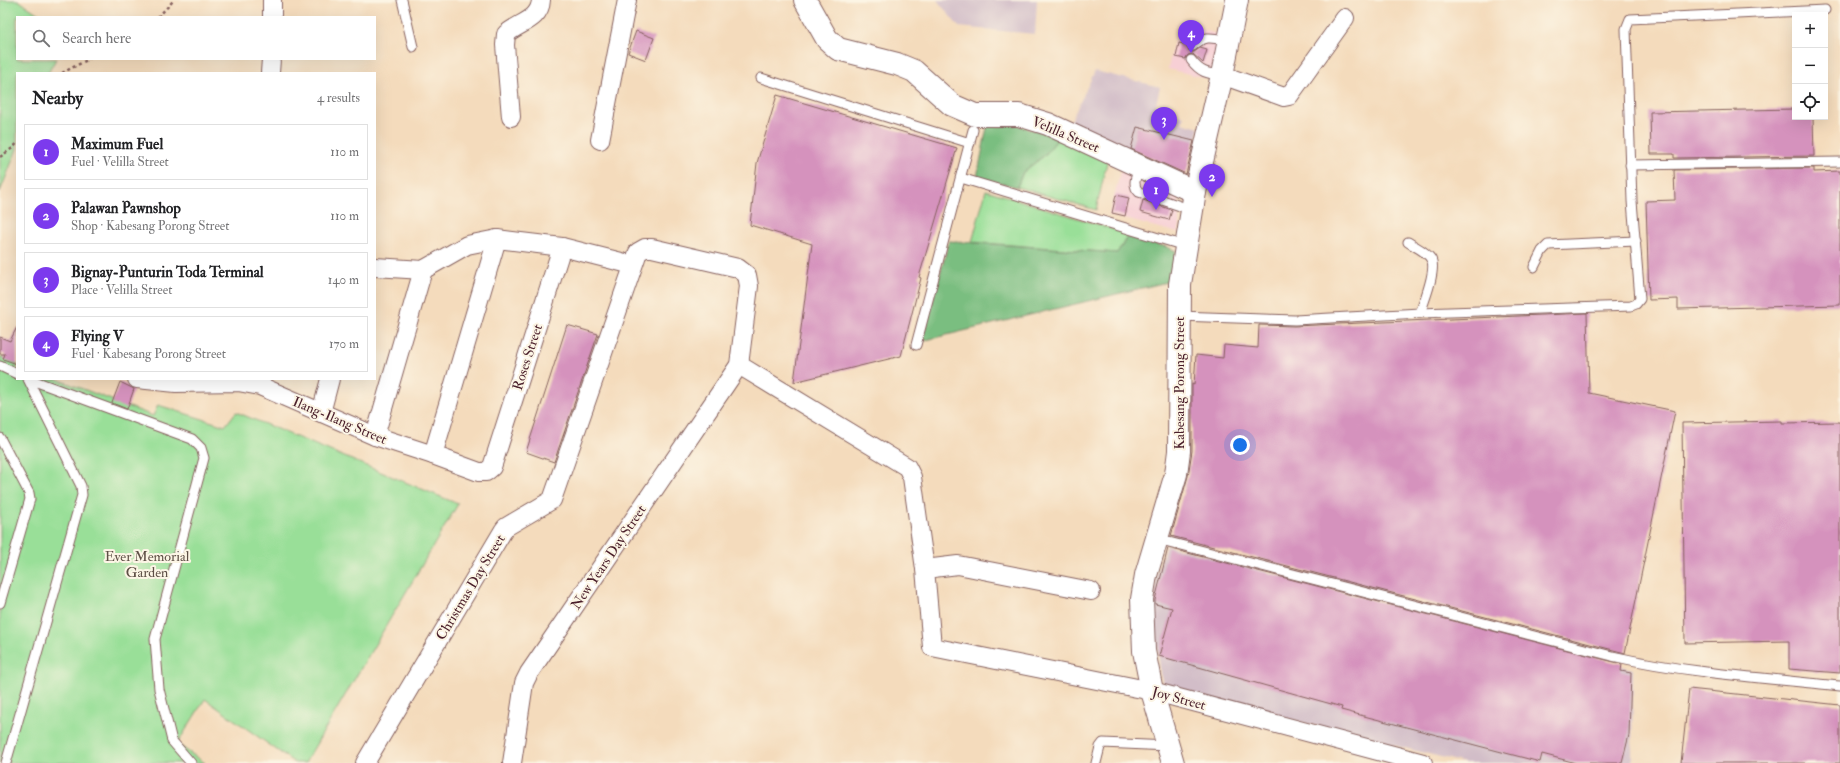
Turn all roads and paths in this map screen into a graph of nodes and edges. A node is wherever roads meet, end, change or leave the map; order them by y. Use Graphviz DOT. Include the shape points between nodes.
graph roads {
  1 [pos="174,0"];
  2 [pos="272,0"];
  3 [pos="402,0"];
  4 [pos="541,0"];
  5 [pos="628,0"];
  6 [pos="805,0"];
  7 [pos="1237,0"];
  8 [pos="1825,10"];
  9 [pos="159,16"];
  10 [pos="272,16"];
  11 [pos="1345,18"];
  12 [pos="1229,41"];
  13 [pos="413,46"];
  14 [pos="1193,46"];
  15 [pos="87,60"];
  16 [pos="271,60"];
  17 [pos="1191,60"];
  18 [pos="64,72"];
  19 [pos="270,72"];
  20 [pos="1222,75"];
  21 [pos="761,78"];
  22 [pos="511,117"];
  23 [pos="973,130"];
  24 [pos="600,140"];
  25 [pos="970,143"];
  26 [pos="16,144"];
  27 [pos="0,157"];
  28 [pos="1840,162"];
  29 [pos="1630,165"];
  30 [pos="961,178"];
  31 [pos="1182,197"];
  32 [pos="497,240"];
  33 [pos="1636,241"];
  34 [pos="1408,242"];
  35 [pos="1185,246"];
  36 [pos="562,247"];
  37 [pos="633,265"];
  38 [pos="376,267"];
  39 [pos="1534,267"];
  40 [pos="423,270"];
  41 [pos="1420,314"];
  42 [pos="1179,316"];
  43 [pos="916,345"];
  44 [pos="739,365"];
  45 [pos="0,366"];
  46 [pos="16,374"];
  47 [pos="28,380"];
  48 [pos="31,380"];
  49 [pos="147,380"];
  50 [pos="330,380"];
  51 [pos="207,381"];
  52 [pos="261,382"];
  53 [pos="321,413"];
  54 [pos="375,436"];
  55 [pos="0,438"];
  56 [pos="433,455"];
  57 [pos="492,467"];
  58 [pos="1157,539"];
  59 [pos="926,569"];
  60 [pos="1091,591"];
  61 [pos="0,603"];
  62 [pos="1840,686"];
  63 [pos="1152,691"];
  64 [pos="1170,755"];
  65 [pos="6,763"];
  66 [pos="191,763"];
  67 [pos="365,763"];
  68 [pos="512,763"];
  69 [pos="1096,763"];
  70 [pos="1423,763"];
  1 -- 9 [label="path"];
  2 -- 10 [label="street"];
  3 -- 13 [label="lane"];
  4 -- 22 [label="street" via="537,15 506,34"];
  5 -- 24 [label="street"];
  6 -- 31 [label="main road, Velilla Street" via="827,39 838,49 914,71 952,105 975,115 1019,115 1048,124 1139,166"];
  7 -- 12 [label="main road, Kabesang Porong Street"];
  8 -- 29 [label="lane" via="1630,19 1626,29"];
  11 -- 20 [label="street" via="1289,96 1284,97"];
  12 -- 14 [label="lane" via="1210,37 1200,40"];
  12 -- 20 [label="main road, Kabesang Porong Street"];
  15 -- 18 [label="path"];
  16 -- 19 [label="street"];
  17 -- 20 [label="lane" via="1198,70"];
  20 -- 31 [label="main road, Kabesang Porong Street"];
  21 -- 25 [label="lane"];
  23 -- 25 [label="lane"];
  25 -- 30 [label="lane"];
  26 -- 27 [label="path"];
  28 -- 29 [label="lane"];
  29 -- 33 [label="lane"];
  30 -- 35 [label="lane"];
  30 -- 43 [label="lane"];
  31 -- 35 [label="main road, Kabesang Porong Street"];
  32 -- 36 [label="street"];
  32 -- 40 [label="street" via="467,245"];
  32 -- 56 [label="street"];
  33 -- 39 [label="lane" via="1548,245"];
  33 -- 41 [label="lane" via="1640,299 1631,306"];
  34 -- 41 [label="lane" via="1424,251 1431,259 1433,268"];
  35 -- 42 [label="main road, Kabesang Porong Street"];
  36 -- 37 [label="street"];
  36 -- 57 [label="street, Roses Street"];
  37 -- 44 [label="street, Christmas Day Street" via="638,252 652,248 738,268 747,275 749,286"];
  37 -- 67 [label="street, Christmas Day Street" via="552,500 503,531"];
  38 -- 40 [label="street"];
  40 -- 54 [label="street"];
  41 -- 42 [label="lane" via="1295,320"];
  42 -- 58 [label="main road, Kabesang Porong Street" via="1179,451 1176,474"];
  44 -- 59 [label="street" via="906,467 912,478"];
  44 -- 68 [label="street, New Years Day Street" via="529,673 524,683"];
  45 -- 46 [label="lane"];
  47 -- 65 [label="lane" via="81,486 82,495"];
  48 -- 66 [label="lane" via="192,439 201,448 204,458 155,639 158,689 172,741"];
  49 -- 51 [label="street, Ilang-Ilang Street" via="176,383"];
  50 -- 53 [label="street"];
  51 -- 52 [label="street, Ilang-Ilang Street"];
  52 -- 53 [label="street, Ilang-Ilang Street"];
  53 -- 54 [label="street, Ilang-Ilang Street"];
  54 -- 56 [label="street, Ilang-Ilang Street"];
  55 -- 61 [label="lane" via="29,492 30,499"];
  56 -- 57 [label="street, Ilang-Ilang Street" via="479,472 486,472"];
  58 -- 62 [label="lane" via="1648,664 1681,670"];
  58 -- 63 [label="main road, Kabesang Porong Street" via="1142,599 1144,651"];
  59 -- 60 [label="street" via="958,565"];
  59 -- 63 [label="street, Joy Street" via="932,648"];
  63 -- 64 [label="main road, Kabesang Porong Street"];
  63 -- 70 [label="street, Joy Street"];
  64 -- 69 [label="lane" via="1103,743"];
}
